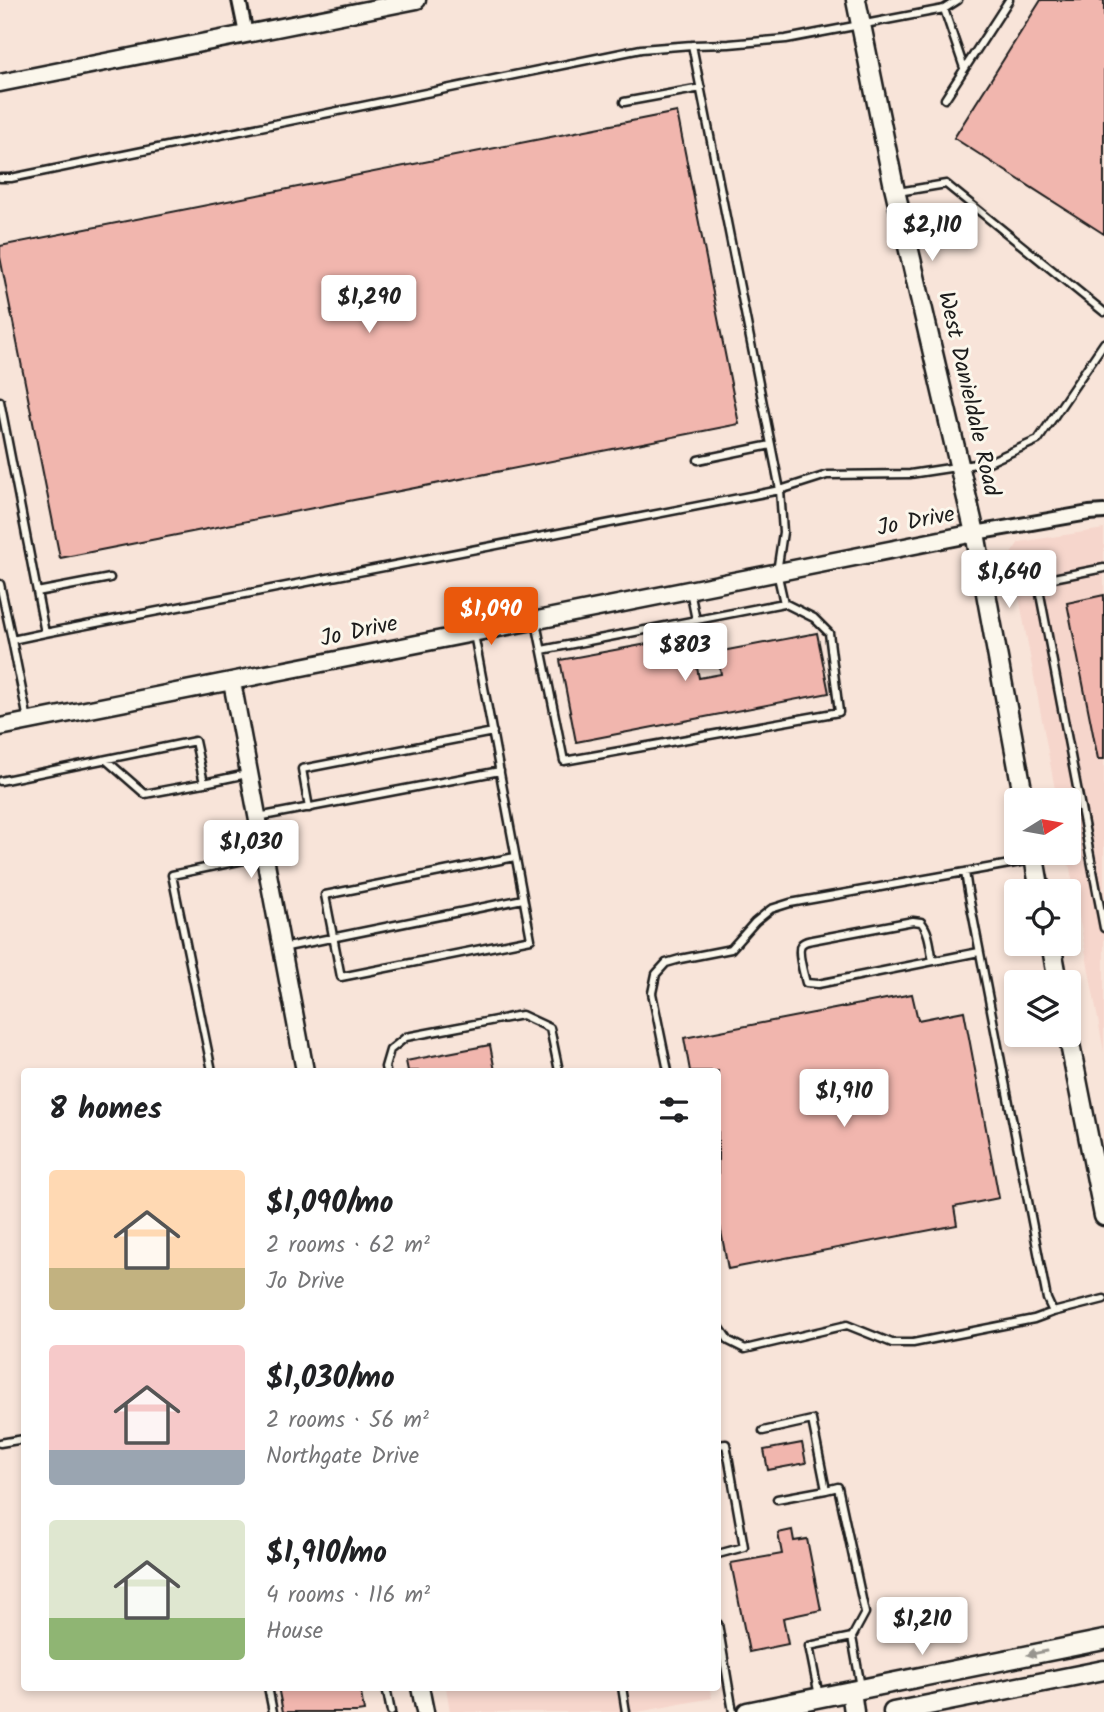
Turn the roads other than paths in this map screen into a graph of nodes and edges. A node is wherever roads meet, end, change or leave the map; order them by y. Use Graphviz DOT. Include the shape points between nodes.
graph roads {
  1 [pos="239,0"];
  2 [pos="417,0"];
  3 [pos="856,0"];
  4 [pos="958,0"];
  5 [pos="1009,0"];
  6 [pos="944,9"];
  7 [pos="861,24"];
  8 [pos="246,34"];
  9 [pos="692,45"];
  10 [pos="964,68"];
  11 [pos="0,83"];
  12 [pos="701,88"];
  13 [pos="945,99"];
  14 [pos="624,102"];
  15 [pos="0,178"];
  16 [pos="896,192"];
  17 [pos="1104,312"];
  18 [pos="1104,343"];
  19 [pos="0,401"];
  20 [pos="771,445"];
  21 [pos="698,460"];
  22 [pos="959,466"];
  23 [pos="780,490"];
  24 [pos="1104,512"];
  25 [pos="975,533"];
  26 [pos="1104,568"];
  27 [pos="777,572"];
  28 [pos="110,578"];
  29 [pos="0,584"];
  30 [pos="690,589"];
  31 [pos="37,592"];
  32 [pos="784,603"];
  33 [pos="536,620"];
  34 [pos="696,620"];
  35 [pos="473,632"];
  36 [pos="45,633"];
  37 [pos="12,640"];
  38 [pos="542,650"];
  39 [pos="232,682"];
  40 [pos="28,722"];
  41 [pos="0,727"];
  42 [pos="493,732"];
  43 [pos="106,760"];
  44 [pos="500,771"];
  45 [pos="250,774"];
  46 [pos="0,781"];
  47 [pos="204,783"];
  48 [pos="1022,788"];
  49 [pos="1077,788"];
  50 [pos="309,808"];
  51 [pos="1082,816"];
  52 [pos="258,817"];
  53 [pos="265,856"];
  54 [pos="515,857"];
  55 [pos="1004,863"];
  56 [pos="965,872"];
  57 [pos="523,899"];
  58 [pos="1104,928"];
  59 [pos="334,938"];
  60 [pos="282,948"];
  61 [pos="979,952"];
  62 [pos="933,961"];
  63 [pos="1071,1047"];
  64 [pos="211,1068"];
  65 [pos="304,1068"];
  66 [pos="385,1068"];
  67 [pos="558,1068"];
  68 [pos="666,1068"];
  69 [pos="1101,1186"];
  70 [pos="1104,1216"];
  71 [pos="1104,1299"];
  72 [pos="1053,1312"];
  73 [pos="721,1329"];
  74 [pos="763,1432"];
  75 [pos="21,1439"];
  76 [pos="0,1443"];
  77 [pos="721,1445"];
  78 [pos="826,1490"];
  79 [pos="777,1499"];
  80 [pos="721,1554"];
  81 [pos="852,1637"];
  82 [pos="1104,1640"];
  83 [pos="721,1642"];
  84 [pos="1104,1670"];
  85 [pos="856,1690"];
  86 [pos="269,1691"];
  87 [pos="387,1691"];
  88 [pos="421,1691"];
  89 [pos="623,1691"];
  90 [pos="819,1698"];
  91 [pos="273,1712"];
  92 [pos="391,1712"];
  93 [pos="425,1712"];
  94 [pos="626,1712"];
  95 [pos="733,1712"];
  96 [pos="747,1712"];
  97 [pos="854,1712"];
  98 [pos="893,1712"];
  1 -- 8 [label="street"];
  2 -- 8 [label="street"];
  3 -- 7 [label="main road, West Danieldale Road"];
  4 -- 6 [label="lane"];
  5 -- 10 [label="lane"];
  6 -- 7 [label="lane"];
  6 -- 10 [label="lane"];
  7 -- 9 [label="lane" via="786,38"];
  7 -- 16 [label="main road, West Danieldale Road"];
  8 -- 11 [label="street"];
  9 -- 12 [label="lane"];
  9 -- 15 [label="lane" via="641,49"];
  10 -- 13 [label="lane"];
  12 -- 14 [label="lane"];
  12 -- 20 [label="lane"];
  16 -- 17 [label="lane" via="946,184"];
  16 -- 22 [label="main road, West Danieldale Road"];
  18 -- 22 [label="lane" via="1038,440 989,462"];
  19 -- 31 [label="lane"];
  20 -- 21 [label="lane"];
  20 -- 23 [label="lane"];
  22 -- 23 [label="lane" via="910,474 827,475"];
  22 -- 25 [label="main road, West Danieldale Road"];
  23 -- 27 [label="lane" via="783,532"];
  23 -- 36 [label="lane"];
  24 -- 25 [label="street"];
  25 -- 27 [label="street, Jo Drive"];
  25 -- 48 [label="main road, West Danieldale Road"];
  26 -- 49 [label="lane" via="1043,580 1039,589"];
  27 -- 30 [label="street, Jo Drive"];
  27 -- 32 [label="lane"];
  28 -- 31 [label="lane"];
  29 -- 37 [label="lane"];
  30 -- 33 [label="street, Jo Drive"];
  30 -- 34 [label="lane"];
  31 -- 36 [label="lane"];
  32 -- 34 [label="lane"];
  32 -- 38 [label="lane" via="814,618 829,633 839,712 564,761"];
  33 -- 35 [label="street, Jo Drive"];
  33 -- 38 [label="lane"];
  34 -- 38 [label="lane"];
  35 -- 39 [label="street, Jo Drive"];
  35 -- 42 [label="lane"];
  36 -- 37 [label="lane"];
  37 -- 40 [label="lane"];
  39 -- 40 [label="street, Jo Drive"];
  39 -- 45 [label="street"];
  40 -- 41 [label="street, Jo Drive"];
  42 -- 44 [label="lane"];
  42 -- 50 [label="lane" via="302,769"];
  43 -- 46 [label="lane"];
  43 -- 47 [label="lane" via="145,794"];
  43 -- 47 [label="lane" via="195,741"];
  44 -- 50 [label="lane"];
  44 -- 54 [label="lane"];
  45 -- 47 [label="lane"];
  45 -- 52 [label="street"];
  50 -- 52 [label="lane"];
  51 -- 58 [label="lane"];
  52 -- 53 [label="street"];
  53 -- 60 [label="street"];
  53 -- 64 [label="lane" via="172,876"];
  54 -- 57 [label="lane"];
  54 -- 59 [label="lane" via="325,895"];
  55 -- 56 [label="lane"];
  56 -- 61 [label="lane"];
  56 -- 68 [label="lane" via="771,909 731,949 666,963 656,974 652,993"];
  57 -- 59 [label="lane"];
  57 -- 59 [label="lane" via="531,939 517,942 341,977"];
  59 -- 60 [label="lane"];
  60 -- 65 [label="street"];
  61 -- 62 [label="lane"];
  61 -- 72 [label="lane"];
  62 -- 62 [label="lane" via="812,984 806,983 799,952 804,942 913,921 925,926"];
  63 -- 69 [label="main road"];
  66 -- 67 [label="lane" via="390,1049 406,1037 522,1015 550,1028"];
  69 -- 70 [label="main road"];
  71 -- 72 [label="lane"];
  72 -- 73 [label="lane" via="913,1343 892,1343 847,1325 745,1349 729,1341"];
  74 -- 78 [label="lane" via="812,1420"];
  75 -- 76 [label="lane"];
  77 -- 80 [label="lane" via="726,1444 744,1547"];
  78 -- 79 [label="lane"];
  78 -- 81 [label="lane" via="838,1487 865,1613"];
  81 -- 85 [label="lane"];
  81 -- 90 [label="lane" via="809,1646"];
  82 -- 85 [label="main road, one-way"];
  83 -- 95 [label="lane"];
  84 -- 98 [label="main road"];
  85 -- 90 [label="main road"];
  85 -- 97 [label="main road"];
  86 -- 91 [label="lane"];
  87 -- 92 [label="lane"];
  88 -- 93 [label="street"];
  89 -- 94 [label="lane"];
  90 -- 96 [label="main road"];
}
